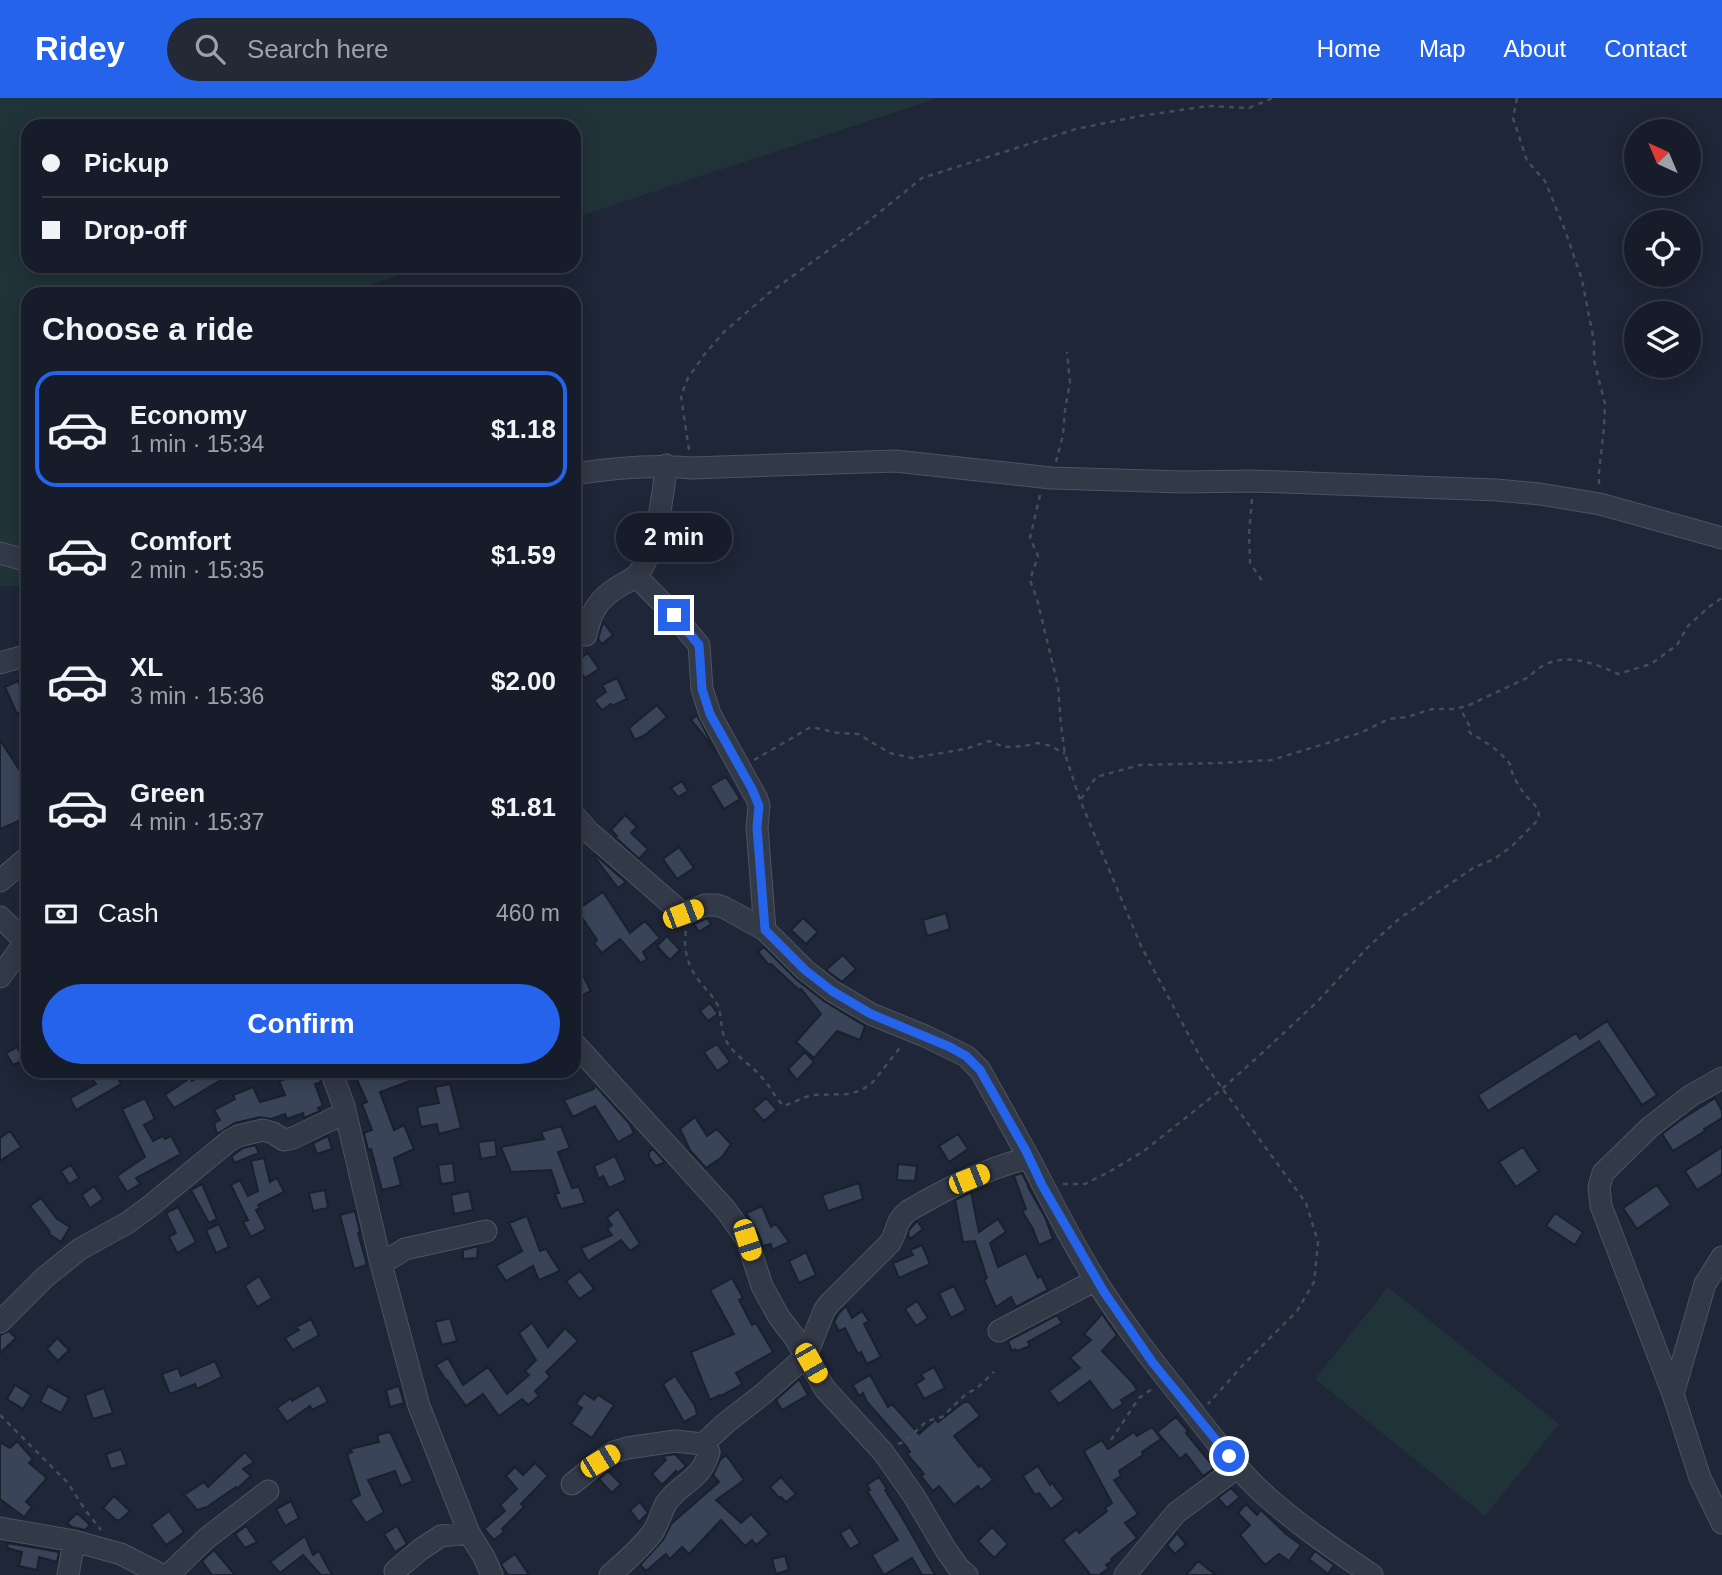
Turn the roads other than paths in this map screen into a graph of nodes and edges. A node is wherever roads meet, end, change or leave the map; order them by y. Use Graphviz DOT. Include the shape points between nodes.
graph roads {
  1 [pos="666,465"];
  2 [pos="581,473"];
  3 [pos="1722,538"];
  4 [pos="0,553"];
  5 [pos="21,559"];
  6 [pos="636,576"];
  7 [pos="586,635"];
  8 [pos="21,657"];
  9 [pos="0,663"];
  10 [pos="581,822"];
  11 [pos="21,863"];
  12 [pos="0,881"];
  13 [pos="0,917"];
  14 [pos="765,930"];
  15 [pos="21,937"];
  16 [pos="21,948"];
  17 [pos="0,977"];
  18 [pos="581,1051"];
  19 [pos="333,1078"];
  20 [pos="1722,1078"];
  21 [pos="345,1113"];
  22 [pos="1029,1158"];
  23 [pos="486,1231"];
  24 [pos="1722,1257"];
  25 [pos="381,1265"];
  26 [pos="1096,1280"];
  27 [pos="0,1322"];
  28 [pos="999,1331"];
  29 [pos="806,1356"];
  30 [pos="1673,1394"];
  31 [pos="702,1444"];
  32 [pos="1238,1467"];
  33 [pos="572,1484"];
  34 [pos="268,1491"];
  35 [pos="1722,1523"];
  36 [pos="0,1528"];
  37 [pos="469,1532"];
  38 [pos="74,1541"];
  39 [pos="395,1571"];
  40 [pos="68,1575"];
  41 [pos="162,1575"];
  42 [pos="168,1575"];
  43 [pos="492,1575"];
  44 [pos="610,1575"];
  45 [pos="967,1575"];
  46 [pos="1125,1575"];
  47 [pos="1372,1575"];
  1 -- 2 [label="street"];
  1 -- 3 [label="street" via="895,461 1051,478 1518,492 1600,504"];
  1 -- 6 [label="street" via="655,532"];
  4 -- 5 [label="street"];
  6 -- 7 [label="street" via="596,605"];
  6 -- 14 [label="street" via="699,645 702,689 710,714 759,806"];
  8 -- 9 [label="street"];
  10 -- 14 [label="street" via="683,914 716,905"];
  11 -- 12 [label="street"];
  13 -- 15 [label="street"];
  14 -- 22 [label="street" via="832,991 871,1014 966,1056 980,1070"];
  16 -- 17 [label="street"];
  18 -- 29 [label="street" via="726,1210 747,1240 762,1286"];
  19 -- 21 [label="street"];
  20 -- 30 [label="street" via="1649,1128 1603,1172 1599,1187 1601,1206"];
  21 -- 25 [label="street"];
  21 -- 27 [label="street" via="284,1140 263,1130 238,1136 149,1207 44,1278"];
  22 -- 26 [label="street"];
  22 -- 29 [label="street" via="969,1179 908,1211 897,1222 890,1243 824,1311"];
  23 -- 25 [label="street" via="405,1249"];
  24 -- 30 [label="street" via="1705,1284"];
  25 -- 37 [label="street" via="419,1406"];
  26 -- 28 [label="street"];
  26 -- 32 [label="street" via="1146,1353"];
  29 -- 31 [label="street"];
  29 -- 45 [label="street" via="825,1389 883,1451"];
  30 -- 35 [label="street" via="1700,1478"];
  31 -- 33 [label="street" via="675,1441 614,1452"];
  31 -- 44 [label="street" via="709,1452 700,1472 666,1503 652,1532"];
  32 -- 46 [label="street" via="1176,1513"];
  32 -- 47 [label="street" via="1312,1534"];
  34 -- 42 [label="street"];
  36 -- 38 [label="street"];
  37 -- 39 [label="street" via="441,1536"];
  37 -- 43 [label="street"];
  38 -- 40 [label="street"];
  38 -- 41 [label="street" via="121,1554"];
}
